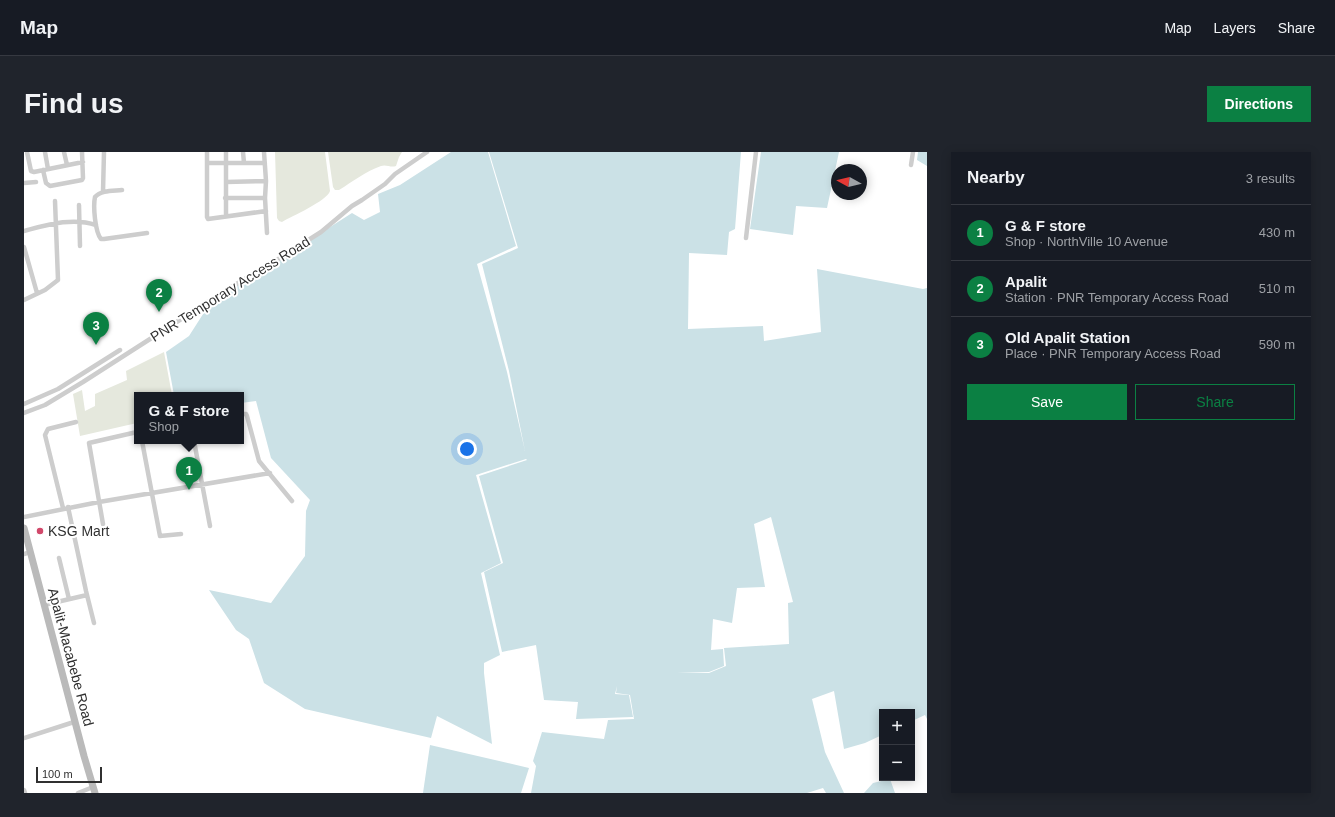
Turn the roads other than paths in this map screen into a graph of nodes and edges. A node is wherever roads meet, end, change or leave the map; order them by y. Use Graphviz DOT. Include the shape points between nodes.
graph roads {
  1 [pos="27,152"];
  2 [pos="45,152"];
  3 [pos="64,152"];
  4 [pos="82,152"];
  5 [pos="104,152"];
  6 [pos="207,152"];
  7 [pos="226,152"];
  8 [pos="243,152"];
  9 [pos="264,152"];
  10 [pos="428,152"];
  11 [pos="756,152"];
  12 [pos="913,152"];
  13 [pos="83,162"];
  14 [pos="208,163"];
  15 [pos="226,163"];
  16 [pos="244,163"];
  17 [pos="265,163"];
  18 [pos="67,165"];
  19 [pos="911,165"];
  20 [pos="46,169"];
  21 [pos="266,181"];
  22 [pos="36,182"];
  23 [pos="226,182"];
  24 [pos="24,183"];
  25 [pos="122,190"];
  26 [pos="103,192"];
  27 [pos="225,198"];
  28 [pos="265,198"];
  29 [pos="55,201"];
  30 [pos="79,205"];
  31 [pos="266,211"];
  32 [pos="226,216"];
  33 [pos="80,221"];
  34 [pos="56,223"];
  35 [pos="96,224"];
  36 [pos="24,231"];
  37 [pos="147,233"];
  38 [pos="267,233"];
  39 [pos="746,238"];
  40 [pos="80,246"];
  41 [pos="24,247"];
  42 [pos="37,293"];
  43 [pos="24,300"];
  44 [pos="120,350"];
  45 [pos="24,404"];
  46 [pos="24,413"];
  47 [pos="244,414"];
  48 [pos="76,422"];
  49 [pos="134,433"];
  50 [pos="143,444"];
  51 [pos="195,444"];
  52 [pos="270,473"];
  53 [pos="202,484"];
  54 [pos="152,492"];
  55 [pos="292,501"];
  56 [pos="99,502"];
  57 [pos="68,507"];
  58 [pos="62,508"];
  59 [pos="24,517"];
  60 [pos="103,524"];
  61 [pos="210,526"];
  62 [pos="24,528"];
  63 [pos="180,534"];
  64 [pos="27,553"];
  65 [pos="59,558"];
  66 [pos="87,595"];
  67 [pos="69,599"];
  68 [pos="44,605"];
  69 [pos="94,623"];
  70 [pos="74,722"];
  71 [pos="24,738"];
  72 [pos="24,790"];
  73 [pos="94,790"];
  74 [pos="25,793"];
  75 [pos="78,793"];
  1 -- 20 [label="street" via="31,171"];
  2 -- 20 [label="street"];
  3 -- 18 [label="street"];
  4 -- 13 [label="street"];
  5 -- 26 [label="street"];
  6 -- 14 [label="street"];
  7 -- 15 [label="street"];
  8 -- 16 [label="street"];
  9 -- 17 [label="street"];
  10 -- 46 [label="street, PNR Temporary Access Road" via="298,247 83,382 45,405"];
  11 -- 39 [label="street"];
  12 -- 19 [label="street"];
  13 -- 18 [label="street"];
  13 -- 20 [label="street" via="83,178 78,182 50,186 46,183"];
  14 -- 15 [label="street"];
  14 -- 32 [label="street" via="207,217 210,219"];
  15 -- 16 [label="street"];
  15 -- 23 [label="street"];
  16 -- 17 [label="street"];
  17 -- 21 [label="street"];
  18 -- 20 [label="street"];
  21 -- 23 [label="street"];
  21 -- 28 [label="street"];
  22 -- 24 [label="street"];
  23 -- 27 [label="street"];
  25 -- 26 [label="street"];
  26 -- 35 [label="street" via="98,194 94,201"];
  27 -- 28 [label="street"];
  27 -- 32 [label="street"];
  28 -- 31 [label="street"];
  29 -- 34 [label="street"];
  30 -- 33 [label="street"];
  31 -- 32 [label="street"];
  31 -- 38 [label="street"];
  33 -- 34 [label="street"];
  33 -- 35 [label="street"];
  33 -- 40 [label="street"];
  34 -- 36 [label="street"];
  34 -- 42 [label="street" via="58,280"];
  35 -- 37 [label="street" via="101,239"];
  41 -- 42 [label="street"];
  42 -- 43 [label="street"];
  44 -- 45 [label="street" via="58,389"];
  47 -- 52 [label="street" via="247,416 259,461"];
  48 -- 58 [label="street" via="48,429 45,435"];
  49 -- 56 [label="street" via="89,443"];
  50 -- 54 [label="street"];
  51 -- 53 [label="street"];
  52 -- 53 [label="street"];
  52 -- 55 [label="street"];
  53 -- 54 [label="street"];
  53 -- 61 [label="street"];
  54 -- 56 [label="street"];
  54 -- 63 [label="street" via="160,536"];
  56 -- 57 [label="street"];
  56 -- 60 [label="street"];
  57 -- 58 [label="street"];
  57 -- 66 [label="street"];
  58 -- 59 [label="street"];
  62 -- 64 [label="main road, Apalit-Macabebe Road"];
  64 -- 68 [label="main road, Apalit-Macabebe Road"];
  65 -- 67 [label="street"];
  66 -- 67 [label="street"];
  66 -- 69 [label="street"];
  67 -- 68 [label="street"];
  68 -- 70 [label="main road, Apalit-Macabebe Road"];
  70 -- 71 [label="street"];
  70 -- 73 [label="main road, Apalit-Macabebe Road"];
  72 -- 74 [label="street"];
  73 -- 75 [label="street"];
}
